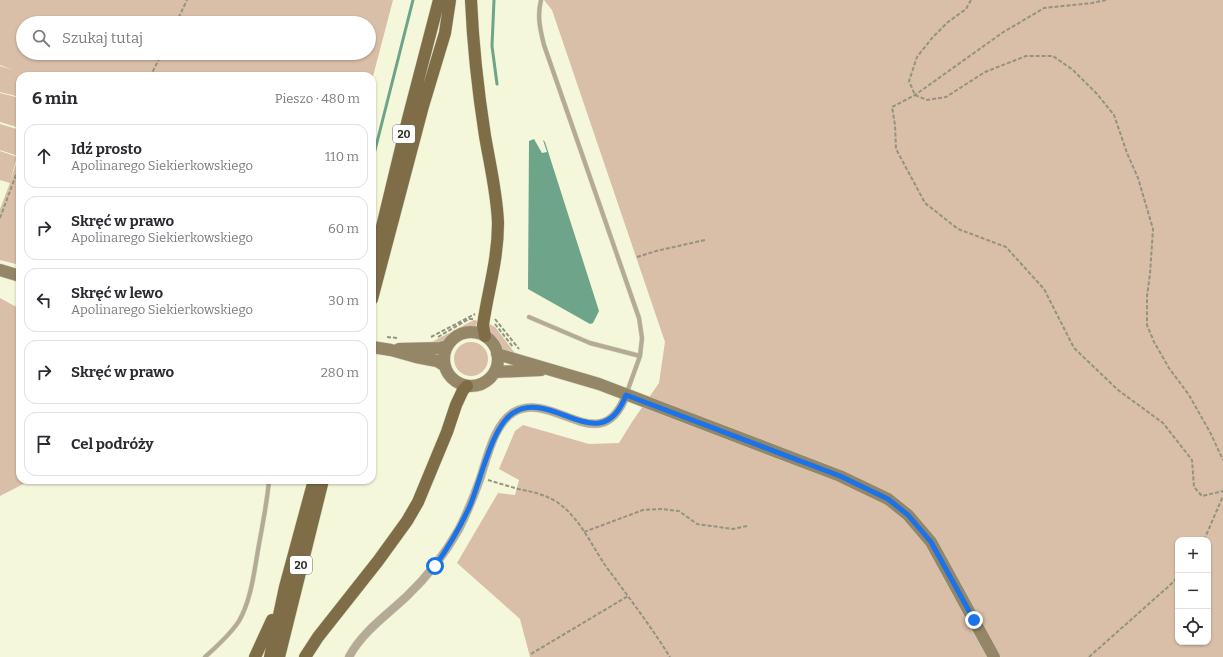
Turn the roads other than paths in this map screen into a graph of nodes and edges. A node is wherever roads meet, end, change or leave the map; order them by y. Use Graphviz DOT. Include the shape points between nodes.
graph roads {
  1 [pos="439,0"];
  2 [pos="450,0"];
  3 [pos="470,0"];
  4 [pos="541,0"];
  5 [pos="376,251"];
  6 [pos="0,270"];
  7 [pos="16,275"];
  8 [pos="376,284"];
  9 [pos="530,317"];
  10 [pos="485,336"];
  11 [pos="393,344"];
  12 [pos="376,346"];
  13 [pos="447,346"];
  14 [pos="498,354"];
  15 [pos="640,356"];
  16 [pos="445,366"];
  17 [pos="549,370"];
  18 [pos="495,372"];
  19 [pos="467,386"];
  20 [pos="626,395"];
  21 [pos="268,484"];
  22 [pos="313,484"];
  23 [pos="322,484"];
  24 [pos="285,588"];
  25 [pos="205,657"];
  26 [pos="255,657"];
  27 [pos="270,657"];
  28 [pos="279,657"];
  29 [pos="305,657"];
  30 [pos="349,657"];
  31 [pos="994,657"];
  1 -- 5 [label="main road, 20"];
  2 -- 8 [label="main road, 20" via="445,32"];
  3 -- 10 [label="main road" via="476,80 495,190 498,224 492,281 483,322"];
  4 -- 15 [label="lane" via="539,27 544,45 639,318 642,338"];
  6 -- 7 [label="street"];
  9 -- 15 [label="lane" via="590,343"];
  10 -- 13 [label="street" via="465,333"];
  10 -- 14 [label="street" via="494,345"];
  11 -- 12 [label="street"];
  11 -- 13 [label="street" via="440,348"];
  11 -- 16 [label="street" via="416,357 437,361"];
  13 -- 16 [label="street"];
  14 -- 17 [label="street"];
  14 -- 18 [label="street"];
  15 -- 20 [label="lane"];
  16 -- 19 [label="street" via="455,381"];
  17 -- 18 [label="street"];
  17 -- 20 [label="street"];
  18 -- 19 [label="street" via="482,384"];
  19 -- 29 [label="main road" via="462,390 418,502 401,531"];
  20 -- 30 [label="street" via="615,415 600,423 583,422 537,407 513,412 499,427 469,507 435,566 360,640"];
  20 -- 31 [label="street" via="840,476 888,499 908,515 931,542"];
  21 -- 25 [label="lane" via="254,575 245,609 232,631"];
  22 -- 24 [label="main road, 20"];
  23 -- 28 [label="main road, 20"];
  24 -- 26 [label="main road"];
  24 -- 27 [label="main road, 20"];
}
